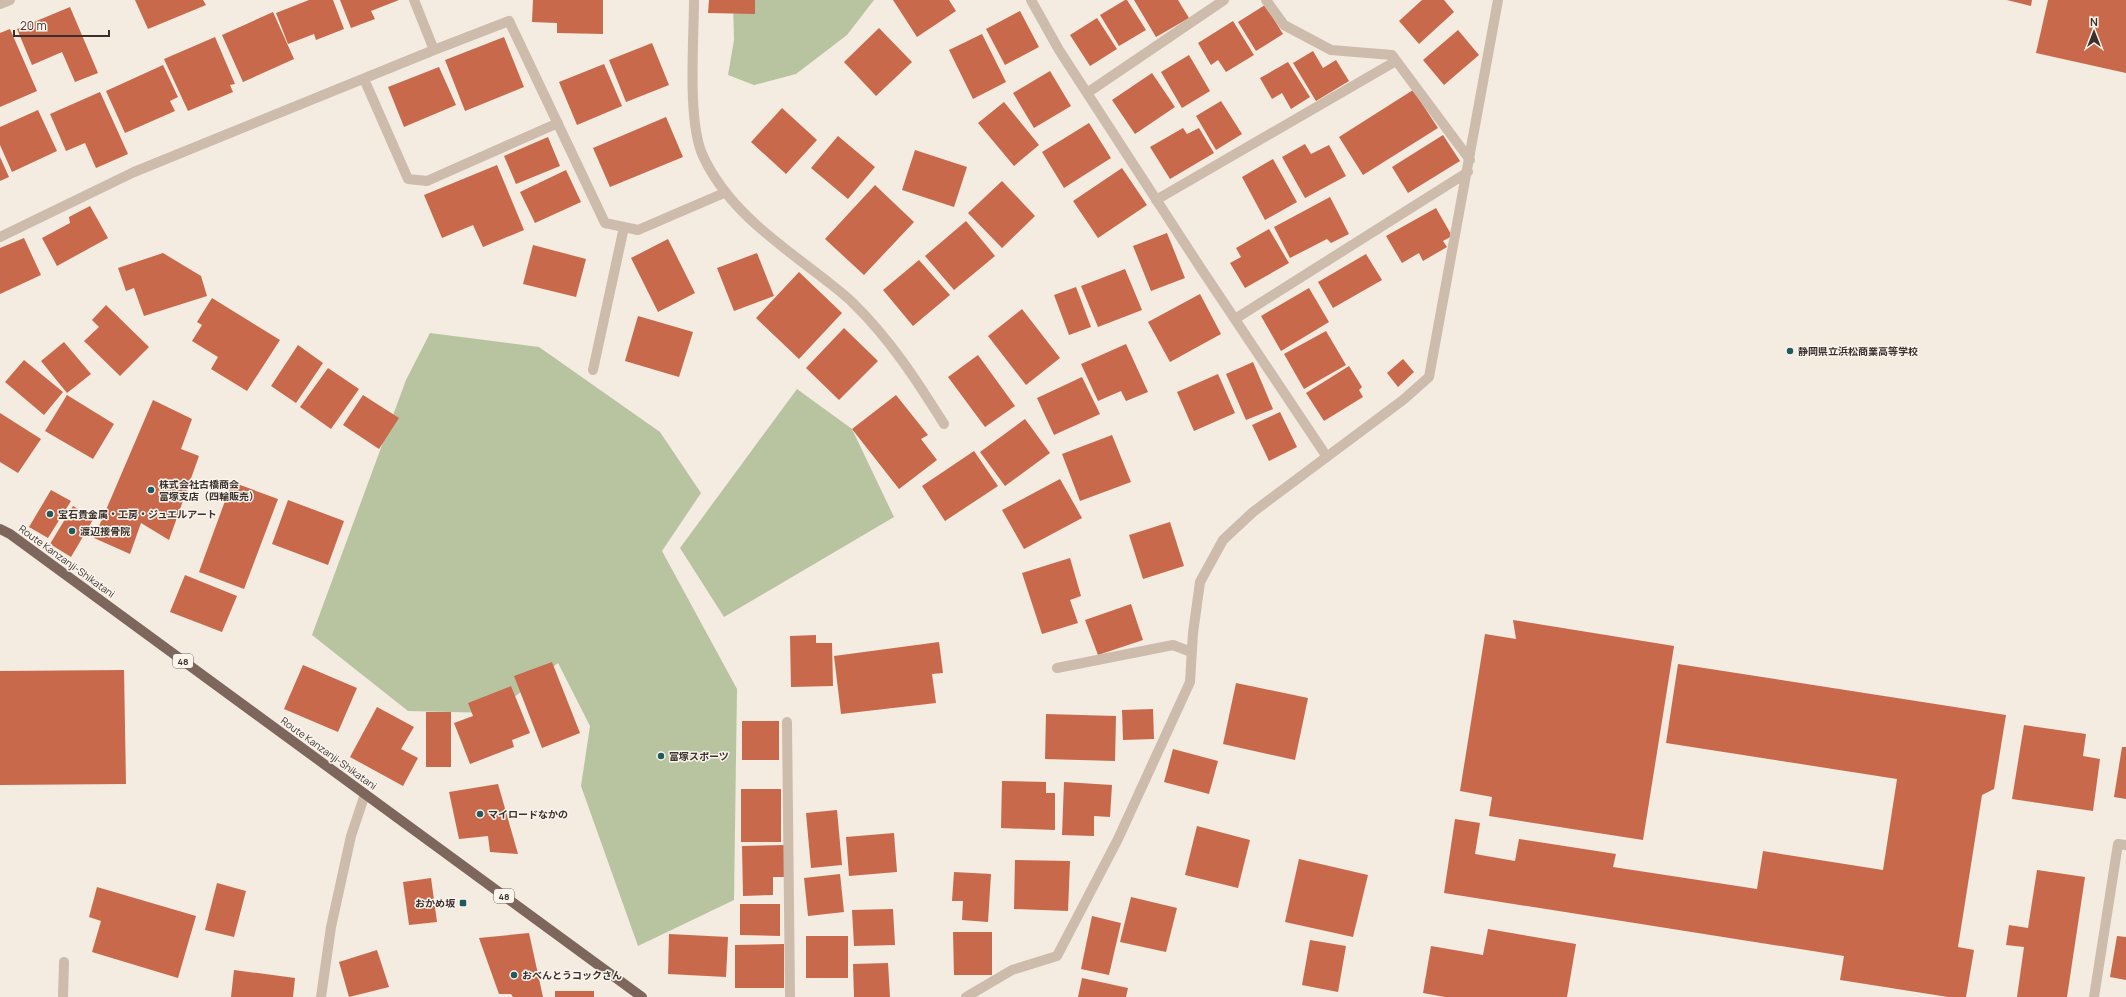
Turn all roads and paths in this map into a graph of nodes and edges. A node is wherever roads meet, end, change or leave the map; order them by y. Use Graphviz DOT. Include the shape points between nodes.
graph roads {
  1 [pos="10,0"];
  2 [pos="414,0"];
  3 [pos="694,0"];
  4 [pos="1031,0"];
  5 [pos="1224,0"];
  6 [pos="1266,0"];
  7 [pos="1498,0"];
  8 [pos="0,4"];
  9 [pos="434,50"];
  10 [pos="1396,61"];
  11 [pos="364,79"];
  12 [pos="1087,93"];
  13 [pos="558,123"];
  14 [pos="1470,160"];
  15 [pos="1468,172"];
  16 [pos="724,193"];
  17 [pos="1156,200"];
  18 [pos="624,227"];
  19 [pos="0,237"];
  20 [pos="1235,319"];
  21 [pos="593,370"];
  22 [pos="944,424"];
  23 [pos="1327,457"];
  24 [pos="0,529"];
  25 [pos="1191,652"];
  26 [pos="1057,668"];
  27 [pos="787,722"];
  28 [pos="365,794"];
  29 [pos="2122,844"];
  30 [pos="64,962"];
  31 [pos="64,997"];
  32 [pos="321,997"];
  33 [pos="642,997"];
  34 [pos="790,997"];
  35 [pos="966,997"];
  36 [pos="2094,997"];
  1 -- 8 [label="street"];
  2 -- 9 [label="street"];
  3 -- 16 [label="street" via="696,130 703,156"];
  4 -- 12 [label="street"];
  5 -- 12 [label="street"];
  6 -- 10 [label="street" via="1284,25 1331,50 1392,55"];
  7 -- 14 [label="street"];
  9 -- 11 [label="street"];
  9 -- 13 [label="street" via="509,21"];
  10 -- 14 [label="street"];
  10 -- 17 [label="street"];
  11 -- 13 [label="street" via="408,179 427,181"];
  11 -- 19 [label="street" via="134,172"];
  12 -- 17 [label="street"];
  13 -- 18 [label="street" via="605,223"];
  14 -- 15 [label="street"];
  15 -- 20 [label="street"];
  15 -- 23 [label="street" via="1429,377 1403,400"];
  16 -- 18 [label="street" via="638,230"];
  16 -- 22 [label="street" via="762,230 853,302 900,356"];
  17 -- 20 [label="street"];
  18 -- 21 [label="street"];
  20 -- 23 [label="street"];
  23 -- 25 [label="street" via="1253,512 1223,540 1200,582"];
  24 -- 28 [label="main road, Route Kanzanji-Shikatani / 48"];
  25 -- 26 [label="street" via="1174,644"];
  25 -- 35 [label="street" via="1190,682 1118,838 1057,956 1012,970"];
  27 -- 34 [label="street"];
  28 -- 32 [label="street" via="351,836 331,927"];
  28 -- 33 [label="main road, Route Kanzanji-Shikatani / 48"];
  29 -- 36 [label="street"];
  30 -- 31 [label="street"];
}
